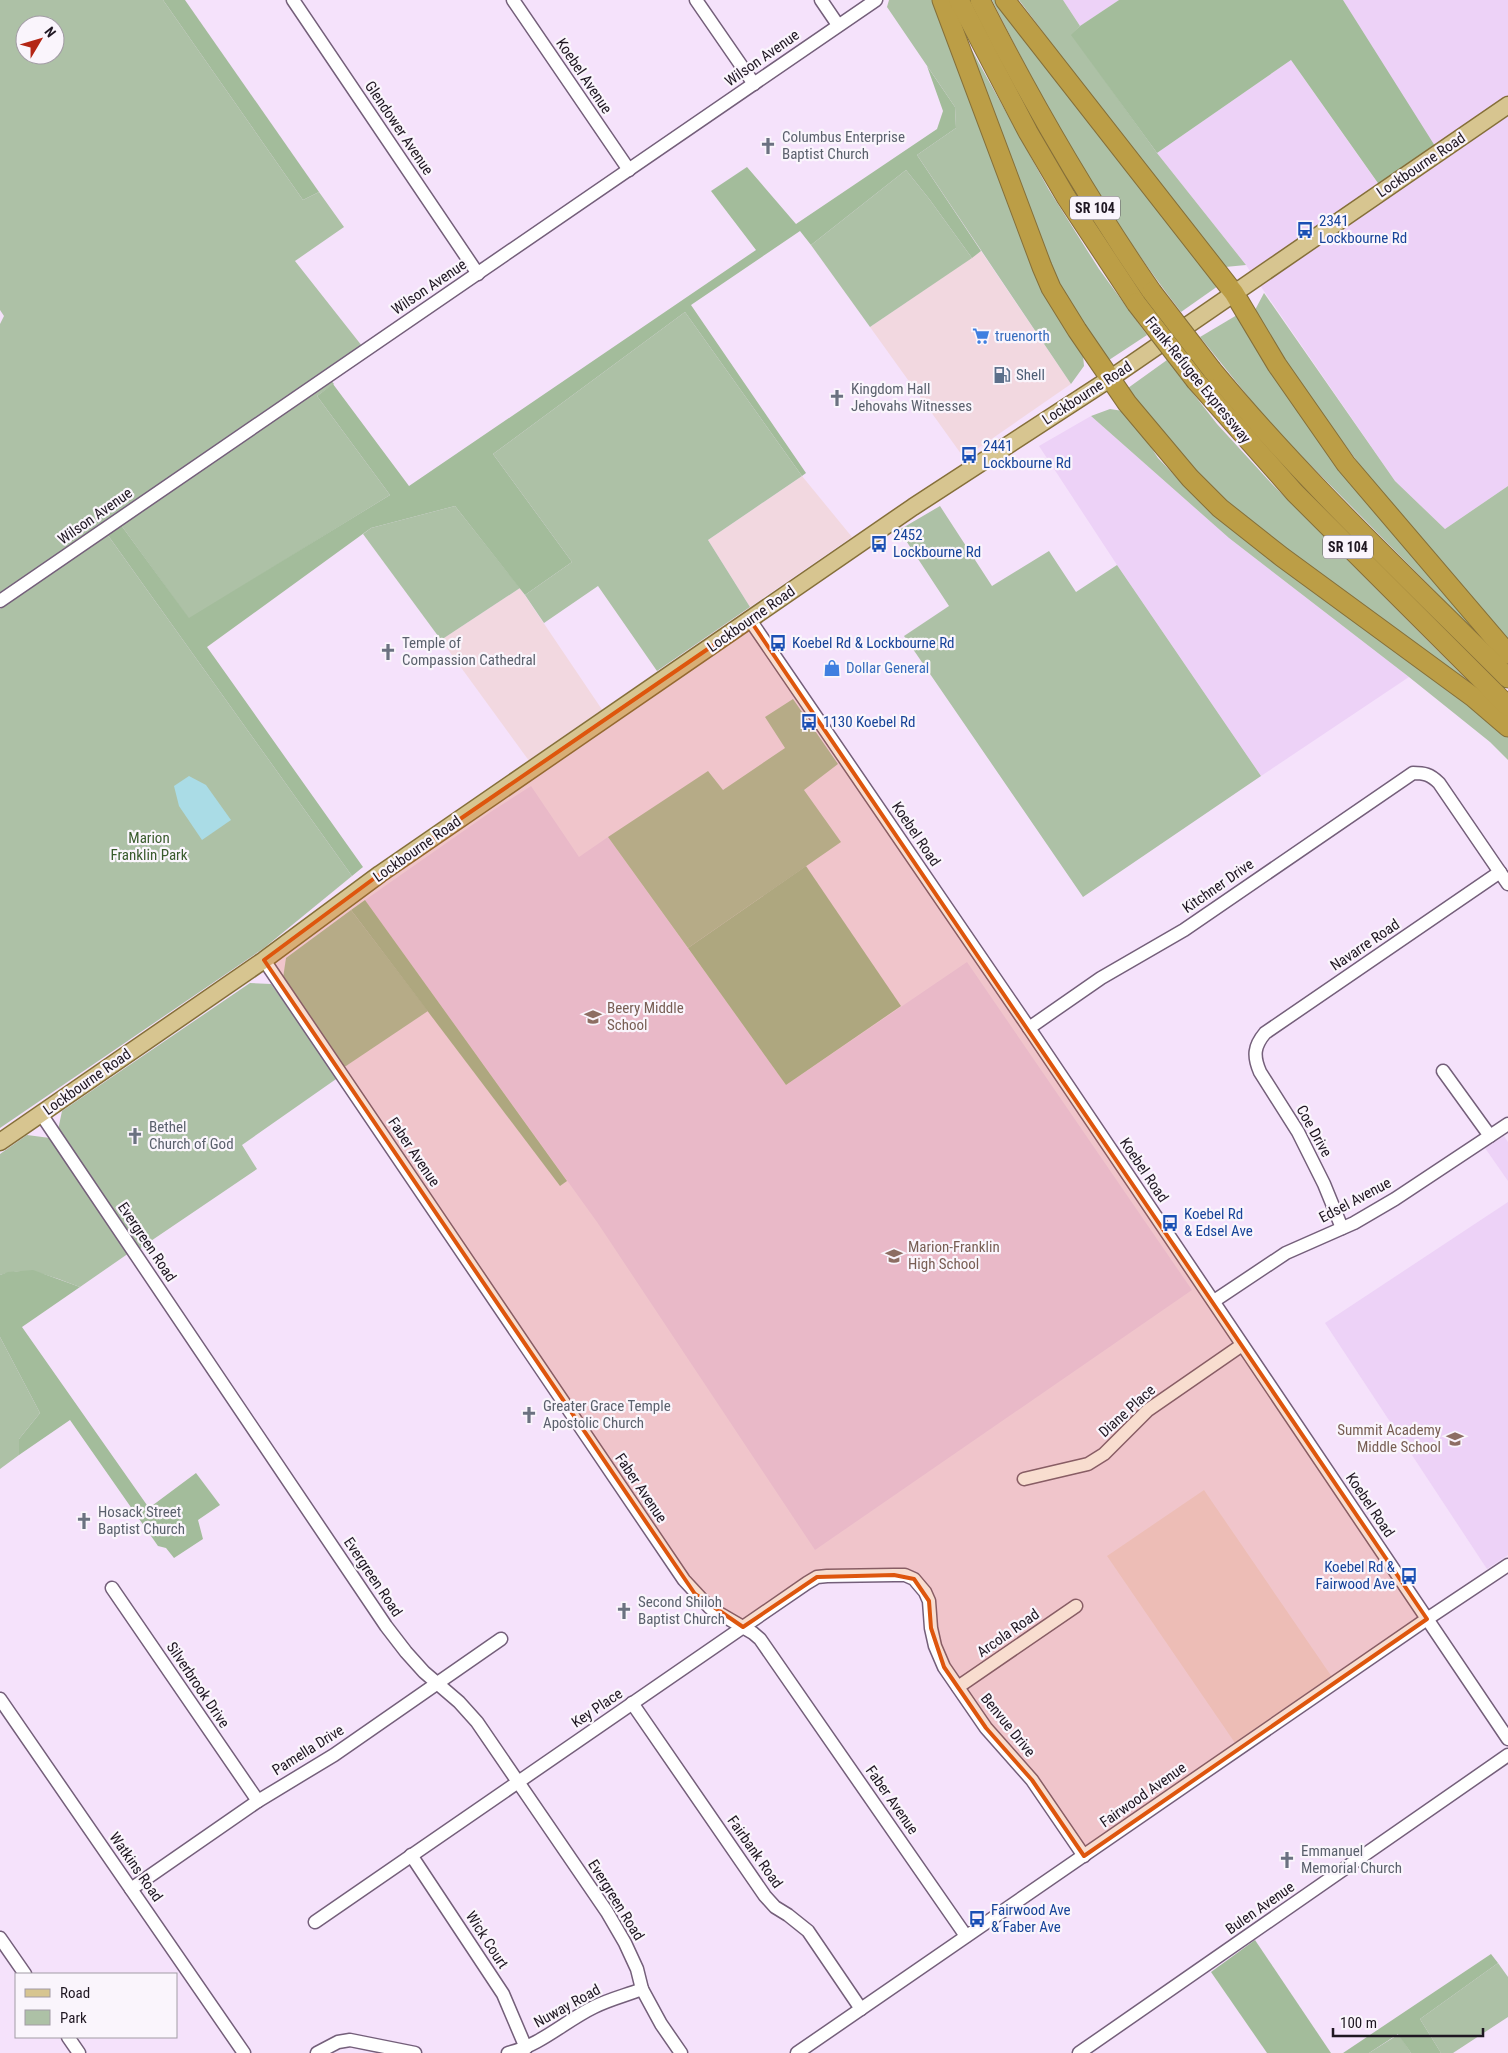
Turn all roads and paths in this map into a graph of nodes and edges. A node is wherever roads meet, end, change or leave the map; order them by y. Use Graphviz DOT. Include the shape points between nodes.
graph roads {
  1 [pos="293,0"];
  2 [pos="513,0"];
  3 [pos="696,0"];
  4 [pos="821,0"];
  5 [pos="876,0"];
  6 [pos="942,0"];
  7 [pos="959,0"];
  8 [pos="980,0"];
  9 [pos="1005,0"];
  10 [pos="838,26"];
  11 [pos="754,84"];
  12 [pos="1508,105"];
  13 [pos="629,170"];
  14 [pos="478,274"];
  15 [pos="1234,293"];
  16 [pos="1110,378"];
  17 [pos="0,601"];
  18 [pos="750,620"];
  19 [pos="1508,654"];
  20 [pos="1508,678"];
  21 [pos="1508,706"];
  22 [pos="1508,727"];
  23 [pos="1500,872"];
  24 [pos="1508,884"];
  25 [pos="264,960"];
  26 [pos="1029,1028"];
  27 [pos="1255,1051"];
  28 [pos="1443,1071"];
  29 [pos="41,1114"];
  30 [pos="1508,1124"];
  31 [pos="1490,1136"];
  32 [pos="0,1142"];
  33 [pos="1342,1228"];
  34 [pos="1214,1301"];
  35 [pos="1242,1345"];
  36 [pos="1024,1479"];
  37 [pos="1508,1565"];
  38 [pos="914,1579"];
  39 [pos="112,1588"];
  40 [pos="1076,1606"];
  41 [pos="1427,1619"];
  42 [pos="743,1627"];
  43 [pos="502,1639"];
  44 [pos="438,1684"];
  45 [pos="958,1687"];
  46 [pos="0,1699"];
  47 [pos="632,1703"];
  48 [pos="1508,1740"];
  49 [pos="1508,1755"];
  50 [pos="518,1782"];
  51 [pos="258,1801"];
  52 [pos="410,1855"];
  53 [pos="1084,1856"];
  54 [pos="131,1889"];
  55 [pos="316,1922"];
  56 [pos="966,1936"];
  57 [pos="0,1938"];
  58 [pos="24,1973"];
  59 [pos="642,1989"];
  60 [pos="861,2009"];
  61 [pos="69,2038"];
  62 [pos="526,2048"];
  63 [pos="79,2053"];
  64 [pos="244,2053"];
  65 [pos="317,2053"];
  66 [pos="415,2053"];
  67 [pos="508,2053"];
  68 [pos="681,2053"];
  69 [pos="797,2053"];
  70 [pos="1079,2053"];
  1 -- 14 [label="street, Glendower Avenue"];
  2 -- 13 [label="street, Koebel Avenue"];
  3 -- 11 [label="street"];
  4 -- 10 [label="street"];
  5 -- 10 [label="street, Wilson Avenue"];
  6 -- 16 [label="highway" via="1051,288"];
  7 -- 21 [label="highway, Frank-Refugee Expressway / SR 104, bridge" via="1051,173 1136,303 1196,381 1295,493"];
  8 -- 20 [label="highway, Frank-Refugee Expressway / SR 104, bridge" via="1062,152 1108,227 1152,292 1212,370 1305,476"];
  9 -- 15 [label="highway"];
  10 -- 11 [label="street, Wilson Avenue"];
  11 -- 13 [label="street, Wilson Avenue"];
  12 -- 15 [label="main road, Lockbourne Road"];
  13 -- 14 [label="street, Wilson Avenue"];
  14 -- 17 [label="street, Wilson Avenue"];
  15 -- 16 [label="main road, Lockbourne Road"];
  15 -- 19 [label="highway" via="1277,365 1346,464"];
  16 -- 18 [label="main road, Lockbourne Road"];
  16 -- 22 [label="highway" via="1162,447 1220,508 1289,563 1473,697"];
  18 -- 25 [label="main road, Lockbourne Road" via="372,880"];
  18 -- 26 [label="street, Koebel Road"];
  23 -- 24 [label="street"];
  23 -- 26 [label="street, Kitchner Drive" via="1439,783 1424,773 1412,773 1184,930 1101,978"];
  23 -- 27 [label="street, Navarre Road" via="1265,1033"];
  25 -- 29 [label="main road, Lockbourne Road"];
  25 -- 42 [label="street, Faber Avenue" via="684,1580 710,1608"];
  26 -- 34 [label="street, Koebel Road"];
  27 -- 33 [label="street, Coe Drive" via="1260,1072 1298,1132"];
  28 -- 31 [label="street"];
  29 -- 32 [label="main road, Lockbourne Road"];
  29 -- 44 [label="street, Evergreen Road" via="386,1626"];
  30 -- 31 [label="street, Edsel Avenue"];
  31 -- 33 [label="street, Edsel Avenue" via="1395,1199"];
  33 -- 34 [label="street, Edsel Avenue" via="1286,1253"];
  34 -- 35 [label="street, Koebel Road"];
  35 -- 36 [label="street, Diane Place" via="1148,1410 1110,1449 1088,1464"];
  35 -- 41 [label="street, Koebel Road"];
  37 -- 41 [label="street, Fairwood Avenue"];
  38 -- 42 [label="street, Key Place" via="894,1574 817,1578"];
  38 -- 45 [label="street, Benvue Drive" via="929,1600 930,1628 935,1646"];
  39 -- 51 [label="street, Silverbrook Drive"];
  40 -- 45 [label="street, Arcola Road"];
  41 -- 48 [label="street, Koebel Road"];
  41 -- 53 [label="street, Fairwood Avenue"];
  42 -- 47 [label="street, Key Place"];
  42 -- 56 [label="street, Faber Avenue" via="760,1639"];
  43 -- 44 [label="street, Pamella Drive"];
  44 -- 50 [label="street, Evergreen Road" via="477,1722"];
  44 -- 51 [label="street, Pamella Drive" via="334,1755"];
  45 -- 53 [label="street, Benvue Drive" via="986,1728 1032,1780"];
  46 -- 54 [label="street, Watkins Road"];
  47 -- 50 [label="street, Key Place"];
  47 -- 60 [label="street, Fairbank Road" via="765,1896 808,1931"];
  49 -- 70 [label="street, Bulen Avenue"];
  50 -- 52 [label="street, Key Place"];
  50 -- 59 [label="street, Evergreen Road" via="625,1942"];
  51 -- 54 [label="street, Pamella Drive"];
  52 -- 55 [label="street, Key Place"];
  52 -- 62 [label="street, Wick Court" via="503,1994"];
  53 -- 56 [label="street, Fairwood Avenue"];
  54 -- 64 [label="street, Watkins Road"];
  56 -- 60 [label="street, Fairwood Avenue"];
  57 -- 58 [label="street"];
  59 -- 62 [label="street, Nuway Road" via="594,2007"];
  59 -- 68 [label="street, Evergreen Road"];
  60 -- 69 [label="street, Fairwood Avenue"];
  61 -- 63 [label="street"];
  62 -- 67 [label="street, Nuway Road"];
  65 -- 66 [label="street" via="338,2042 350,2040"];
}
